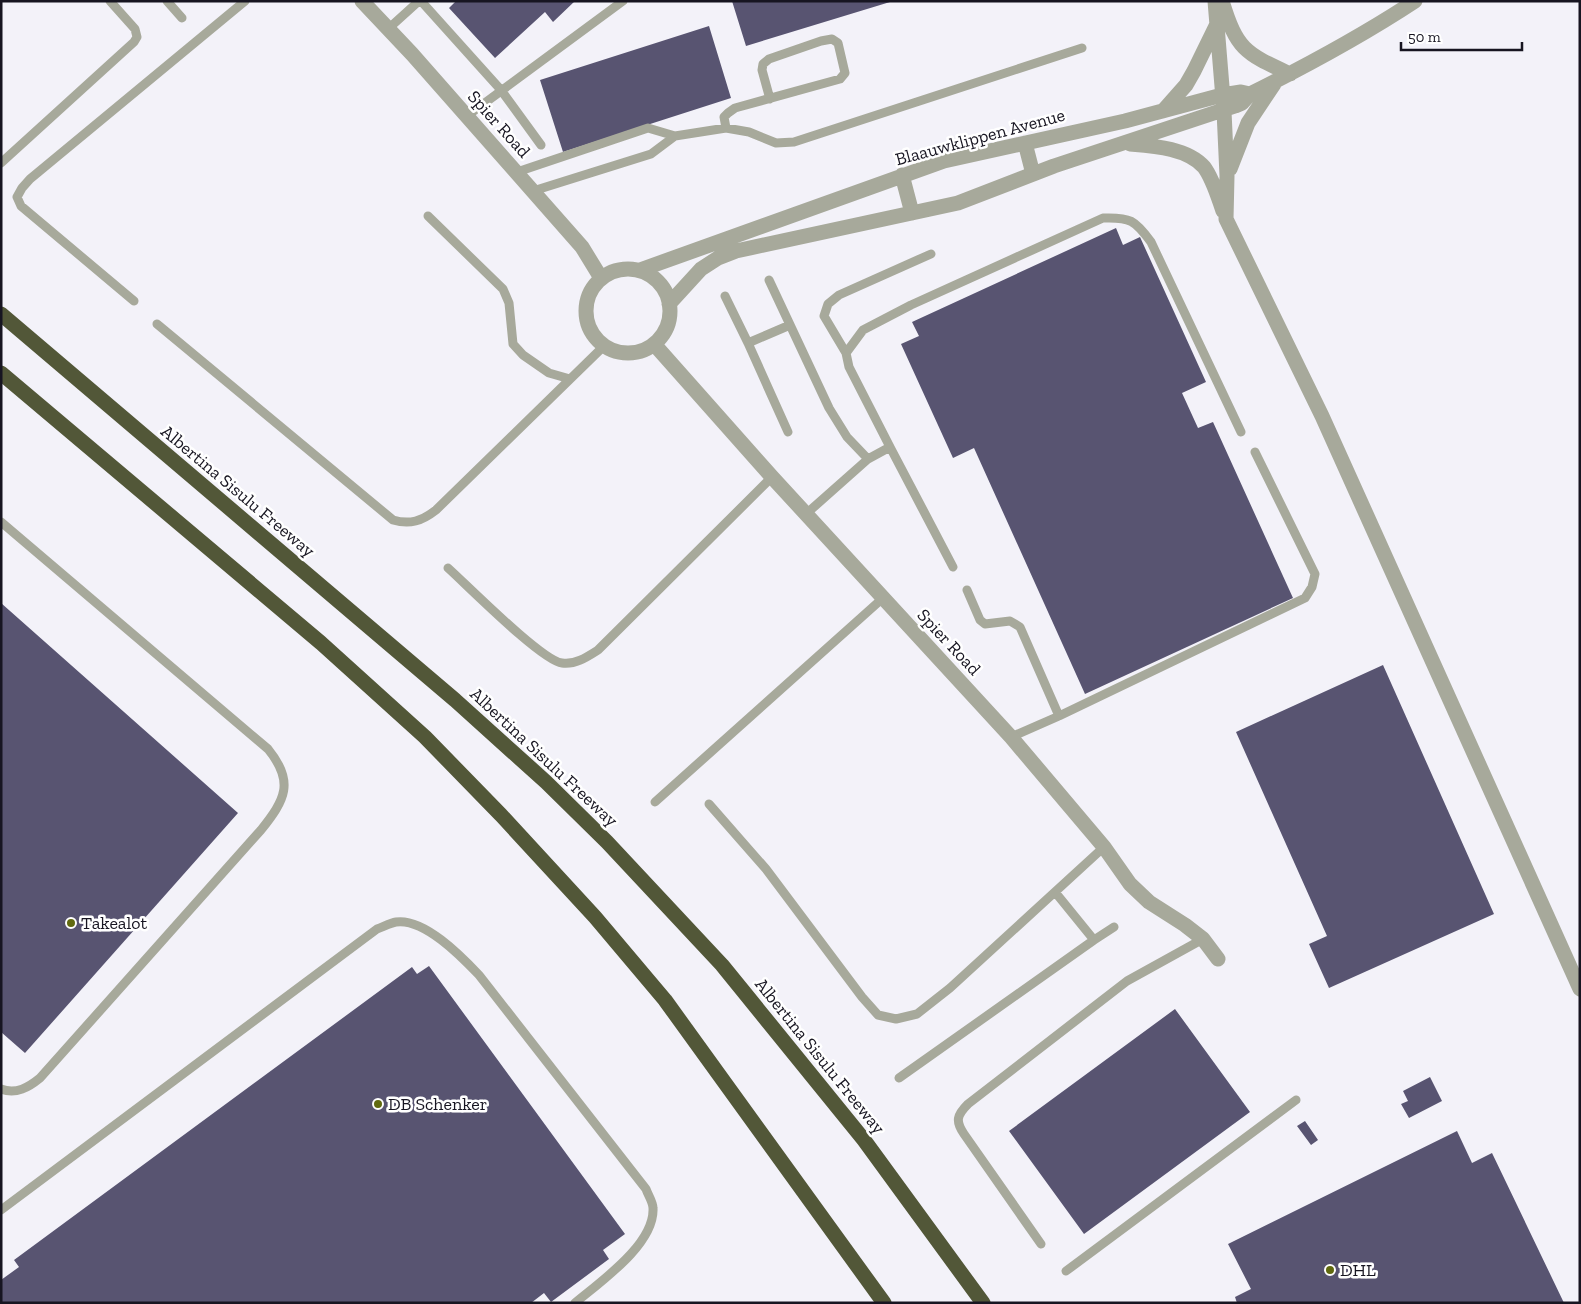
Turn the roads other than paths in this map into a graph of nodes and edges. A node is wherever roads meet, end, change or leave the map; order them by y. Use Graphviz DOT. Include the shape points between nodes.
graph roads {
  1 [pos="110,1"];
  2 [pos="167,1"];
  3 [pos="245,1"];
  4 [pos="362,1"];
  5 [pos="420,1"];
  6 [pos="623,1"];
  7 [pos="1215,1"];
  8 [pos="1222,1"];
  9 [pos="1415,1"];
  10 [pos="182,18"];
  11 [pos="1216,25"];
  12 [pos="388,29"];
  13 [pos="1082,48"];
  14 [pos="1283,77"];
  15 [pos="501,90"];
  16 [pos="1250,94"];
  17 [pos="1222,95"];
  18 [pos="770,98"];
  19 [pos="1224,110"];
  20 [pos="1163,111"];
  21 [pos="466,116"];
  22 [pos="726,128"];
  23 [pos="675,136"];
  24 [pos="1024,143"];
  25 [pos="1122,143"];
  26 [pos="541,145"];
  27 [pos="1,163"];
  28 [pos="517,172"];
  29 [pos="1033,174"];
  30 [pos="902,175"];
  31 [pos="1227,176"];
  32 [pos="533,191"];
  33 [pos="912,213"];
  34 [pos="428,216"];
  35 [pos="1226,219"];
  36 [pos="931,254"];
  37 [pos="640,270"];
  38 [pos="601,278"];
  39 [pos="769,280"];
  40 [pos="725,296"];
  41 [pos="134,301"];
  42 [pos="669,304"];
  43 [pos="1,314"];
  44 [pos="157,324"];
  45 [pos="790,325"];
  46 [pos="748,343"];
  47 [pos="654,344"];
  48 [pos="604,346"];
  49 [pos="846,354"];
  50 [pos="1,373"];
  51 [pos="570,379"];
  52 [pos="788,432"];
  53 [pos="1241,432"];
  54 [pos="890,447"];
  55 [pos="1255,452"];
  56 [pos="868,459"];
  57 [pos="772,477"];
  58 [pos="806,514"];
  59 [pos="1,522"];
  60 [pos="448,568"];
  61 [pos="953,568"];
  62 [pos="967,590"];
  63 [pos="883,598"];
  64 [pos="1059,716"];
  65 [pos="1011,736"];
  66 [pos="655,802"];
  67 [pos="710,804"];
  68 [pos="1104,847"];
  69 [pos="1055,892"];
  70 [pos="1114,927"];
  71 [pos="1203,939"];
  72 [pos="1094,940"];
  73 [pos="1218,960"];
  74 [pos="1580,989"];
  75 [pos="899,1078"];
  76 [pos="1,1089"];
  77 [pos="1296,1100"];
  78 [pos="1,1210"];
  79 [pos="1041,1244"];
  80 [pos="1066,1271"];
  81 [pos="575,1303"];
  82 [pos="884,1303"];
  83 [pos="983,1303"];
  1 -- 27 [label="lane" via="135,29 137,37 134,42"];
  2 -- 10 [label="lane"];
  3 -- 41 [label="lane" via="30,179 17,197 21,206"];
  4 -- 12 [label="street, Spier Road"];
  5 -- 12 [label="lane"];
  5 -- 15 [label="lane"];
  6 -- 15 [label="lane"];
  7 -- 11 [label="street"];
  8 -- 14 [label="street" via="1234,36 1244,48"];
  9 -- 14 [label="street, Blaauwklippen Avenue"];
  11 -- 17 [label="street"];
  11 -- 20 [label="street" via="1190,78"];
  12 -- 21 [label="street, Spier Road"];
  13 -- 22 [label="lane" via="794,142 776,143 749,132"];
  14 -- 16 [label="street, Blaauwklippen Avenue"];
  14 -- 31 [label="street" via="1248,123"];
  15 -- 21 [label="lane"];
  15 -- 26 [label="lane"];
  16 -- 17 [label="street, Blaauwklippen Avenue"];
  16 -- 19 [label="street, Blaauwklippen Avenue" via="1242,103"];
  17 -- 19 [label="street"];
  17 -- 20 [label="street, Blaauwklippen Avenue"];
  18 -- 18 [label="lane" via="840,79 845,73 838,43 832,39 821,41 769,59 762,70"];
  18 -- 22 [label="lane" via="735,108 724,118"];
  19 -- 25 [label="street, Blaauwklippen Avenue"];
  19 -- 31 [label="street"];
  20 -- 24 [label="street, Blaauwklippen Avenue"];
  21 -- 28 [label="street, Spier Road"];
  22 -- 23 [label="lane"];
  23 -- 28 [label="lane" via="648,128"];
  23 -- 32 [label="lane" via="650,154"];
  24 -- 29 [label="street"];
  24 -- 30 [label="street, Blaauwklippen Avenue" via="944,161"];
  25 -- 29 [label="street, Blaauwklippen Avenue"];
  25 -- 35 [label="street" via="1174,150 1190,156 1204,167"];
  28 -- 32 [label="street, Spier Road"];
  29 -- 33 [label="street, Blaauwklippen Avenue" via="958,203"];
  30 -- 33 [label="street"];
  30 -- 37 [label="street, Blaauwklippen Avenue"];
  31 -- 35 [label="street"];
  32 -- 38 [label="street, Spier Road" via="582,247"];
  33 -- 42 [label="street, Blaauwklippen Avenue" via="736,251 700,269"];
  34 -- 51 [label="lane" via="503,289 509,303 513,344 549,373"];
  35 -- 74 [label="street" via="1322,416"];
  36 -- 49 [label="lane" via="839,294 828,304 824,316"];
  37 -- 38 [label="street" via="626,268"];
  37 -- 42 [label="street" via="660,283"];
  38 -- 48 [label="street" via="592,288 585,313 588,326"];
  39 -- 45 [label="lane"];
  40 -- 46 [label="lane"];
  42 -- 47 [label="street" via="667,326"];
  43 -- 83 [label="highway, Albertina Sisulu Freeway" via="456,700 607,842 722,965 846,1117"];
  44 -- 51 [label="lane" via="393,520 404,524 421,520 436,510"];
  45 -- 46 [label="lane"];
  45 -- 56 [label="lane" via="829,408 847,437"];
  46 -- 52 [label="lane"];
  47 -- 48 [label="street" via="630,353"];
  47 -- 57 [label="street, Spier Road"];
  48 -- 51 [label="lane"];
  49 -- 53 [label="lane" via="863,330 911,305 1103,218 1123,217 1140,225 1151,242"];
  49 -- 54 [label="lane" via="849,367"];
  50 -- 82 [label="highway" via="329,650 425,737 501,815 595,917 665,1000"];
  54 -- 56 [label="lane"];
  54 -- 61 [label="lane"];
  55 -- 64 [label="lane" via="1315,574 1305,598"];
  56 -- 58 [label="lane"];
  57 -- 58 [label="street, Spier Road"];
  57 -- 60 [label="lane" via="598,650 574,662 562,663 536,649"];
  58 -- 63 [label="street, Spier Road"];
  59 -- 76 [label="lane" via="268,749 284,773 284,785 274,814 261,830 40,1078 18,1090"];
  62 -- 64 [label="lane" via="980,620 985,624 1010,621 1020,627"];
  63 -- 65 [label="street, Spier Road"];
  63 -- 66 [label="lane"];
  64 -- 65 [label="lane"];
  65 -- 68 [label="street, Spier Road"];
  67 -- 69 [label="lane" via="766,869 878,1015 896,1019 917,1014"];
  68 -- 69 [label="lane"];
  68 -- 71 [label="street, Spier Road" via="1130,884 1149,902"];
  69 -- 72 [label="lane"];
  70 -- 72 [label="lane"];
  71 -- 73 [label="street, Spier Road"];
  71 -- 79 [label="lane" via="1127,981 968,1104 958,1116 964,1134"];
  72 -- 75 [label="lane"];
  77 -- 80 [label="lane"];
  78 -- 81 [label="lane" via="377,929 396,922 415,924 459,953 479,975 646,1189 653,1208 642,1240 627,1260"];
}
